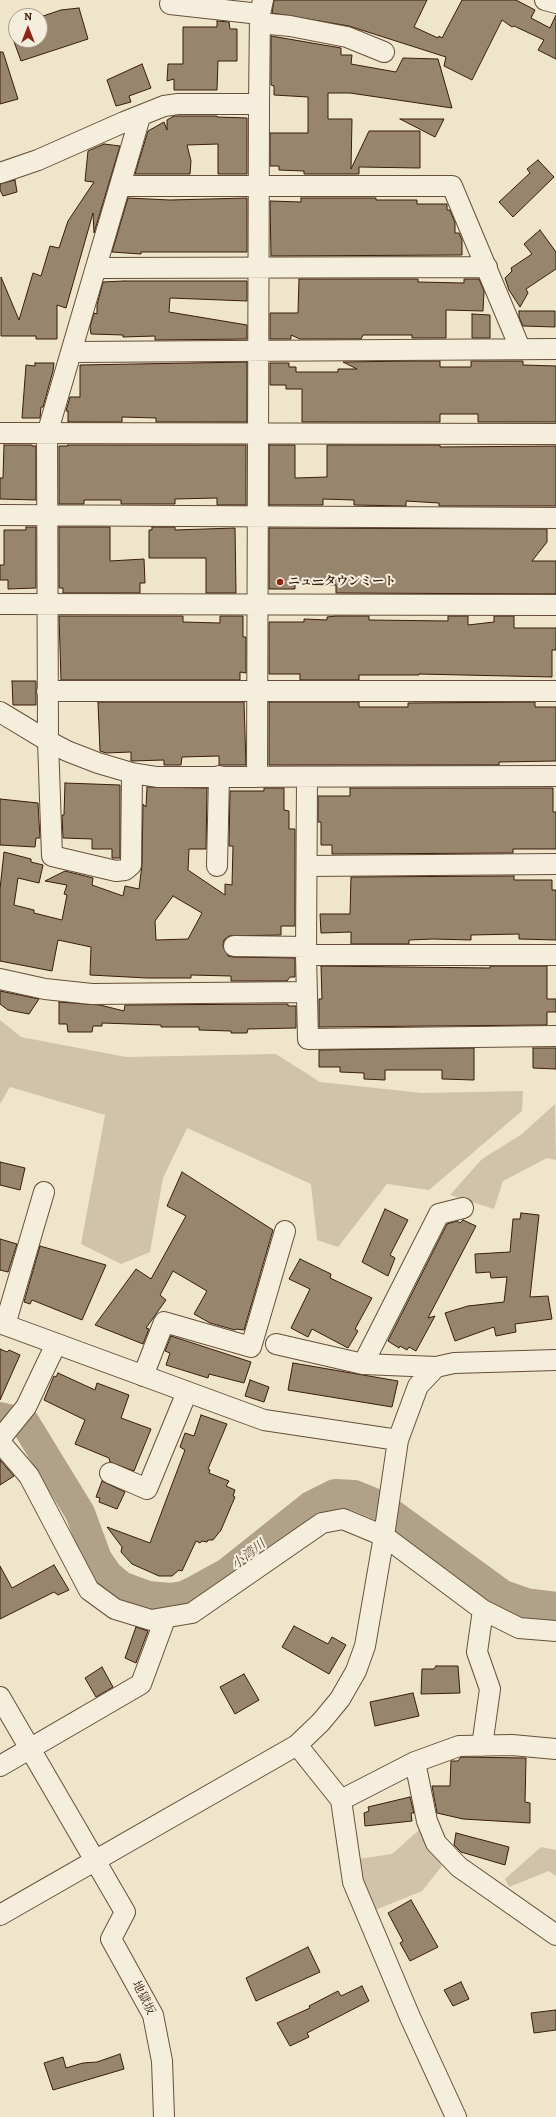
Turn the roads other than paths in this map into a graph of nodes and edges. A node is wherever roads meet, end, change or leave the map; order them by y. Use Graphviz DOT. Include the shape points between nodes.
graph roads {
  1 [pos="546,0"];
  2 [pos="556,3"];
  3 [pos="170,4"];
  4 [pos="261,12"];
  5 [pos="384,52"];
  6 [pos="259,104"];
  7 [pos="140,117"];
  8 [pos="0,173"];
  9 [pos="120,186"];
  10 [pos="260,186"];
  11 [pos="487,267"];
  12 [pos="97,268"];
  13 [pos="259,269"];
  14 [pos="520,348"];
  15 [pos="556,349"];
  16 [pos="71,352"];
  17 [pos="259,352"];
  18 [pos="0,433"];
  19 [pos="47,434"];
  20 [pos="258,434"];
  21 [pos="556,434"];
  22 [pos="0,515"];
  23 [pos="46,516"];
  24 [pos="258,517"];
  25 [pos="556,518"];
  26 [pos="0,604"];
  27 [pos="47,604"];
  28 [pos="259,605"];
  29 [pos="556,605"];
  30 [pos="47,691"];
  31 [pos="556,691"];
  32 [pos="258,692"];
  33 [pos="0,712"];
  34 [pos="48,741"];
  35 [pos="132,773"];
  36 [pos="219,776"];
  37 [pos="556,776"];
  38 [pos="257,777"];
  39 [pos="307,778"];
  40 [pos="556,864"];
  41 [pos="218,866"];
  42 [pos="307,866"];
  43 [pos="234,946"];
  44 [pos="306,951"];
  45 [pos="556,955"];
  46 [pos="0,979"];
  47 [pos="306,992"];
  48 [pos="556,1036"];
  49 [pos="44,1192"];
  50 [pos="463,1208"];
  51 [pos="285,1230"];
  52 [pos="2,1324"];
  53 [pos="56,1344"];
  54 [pos="276,1344"];
  55 [pos="556,1360"];
  56 [pos="363,1364"];
  57 [pos="436,1367"];
  58 [pos="142,1376"];
  59 [pos="187,1392"];
  60 [pos="0,1439"];
  61 [pos="398,1440"];
  62 [pos="0,1442"];
  63 [pos="110,1474"];
  64 [pos="384,1533"];
  65 [pos="483,1610"];
  66 [pos="165,1619"];
  67 [pos="556,1631"];
  68 [pos="0,1697"];
  69 [pos="297,1745"];
  70 [pos="482,1746"];
  71 [pos="29,1750"];
  72 [pos="556,1750"];
  73 [pos="415,1762"];
  74 [pos="0,1766"];
  75 [pos="341,1800"];
  76 [pos="95,1862"];
  77 [pos="0,1915"];
  78 [pos="556,1935"];
  79 [pos="164,2117"];
  80 [pos="456,2117"];
  1 -- 2 [label="street"];
  3 -- 4 [label="street"];
  4 -- 5 [label="street" via="297,27 347,37"];
  4 -- 6 [label="street"];
  6 -- 7 [label="street" via="178,104 164,106"];
  6 -- 10 [label="street"];
  7 -- 8 [label="street" via="110,127 38,160"];
  7 -- 9 [label="street"];
  9 -- 10 [label="street"];
  9 -- 12 [label="street"];
  10 -- 11 [label="street" via="452,186"];
  10 -- 13 [label="street"];
  11 -- 13 [label="street"];
  11 -- 14 [label="street"];
  12 -- 13 [label="street"];
  12 -- 16 [label="street"];
  13 -- 17 [label="street"];
  14 -- 15 [label="street"];
  14 -- 17 [label="street"];
  16 -- 17 [label="street"];
  16 -- 19 [label="street"];
  17 -- 20 [label="street"];
  18 -- 19 [label="street"];
  19 -- 20 [label="street"];
  19 -- 23 [label="street"];
  20 -- 21 [label="street"];
  20 -- 24 [label="street"];
  22 -- 23 [label="street"];
  23 -- 24 [label="street"];
  23 -- 27 [label="street"];
  24 -- 25 [label="street"];
  24 -- 28 [label="street"];
  26 -- 27 [label="street"];
  27 -- 28 [label="street"];
  27 -- 30 [label="street"];
  28 -- 29 [label="street"];
  28 -- 32 [label="street"];
  30 -- 32 [label="street"];
  30 -- 34 [label="street"];
  31 -- 32 [label="street"];
  32 -- 38 [label="street"];
  33 -- 34 [label="street"];
  34 -- 35 [label="street" via="98,764"];
  34 -- 35 [label="street" via="52,856 116,871 125,870 131,865"];
  35 -- 36 [label="street" via="157,777"];
  36 -- 38 [label="street"];
  36 -- 41 [label="street"];
  37 -- 39 [label="street"];
  38 -- 39 [label="street"];
  39 -- 42 [label="street"];
  40 -- 42 [label="street"];
  42 -- 44 [label="street"];
  43 -- 44 [label="street"];
  44 -- 45 [label="street"];
  44 -- 47 [label="street"];
  46 -- 47 [label="street" via="45,989 92,994"];
  47 -- 48 [label="street" via="308,1039"];
  49 -- 52 [label="street"];
  50 -- 56 [label="street" via="439,1214"];
  51 -- 58 [label="street" via="251,1347 164,1322"];
  52 -- 53 [label="street"];
  53 -- 58 [label="street"];
  53 -- 60 [label="street" via="26,1407"];
  54 -- 56 [label="street"];
  55 -- 57 [label="street" via="454,1363"];
  56 -- 57 [label="street"];
  57 -- 61 [label="street" via="418,1386"];
  58 -- 59 [label="street"];
  59 -- 61 [label="street" via="264,1420"];
  59 -- 63 [label="street" via="147,1489"];
  61 -- 64 [label="street"];
  62 -- 66 [label="street" via="29,1476 89,1590 115,1609 151,1620"];
  64 -- 65 [label="street"];
  64 -- 66 [label="street" via="343,1519 322,1523 192,1613"];
  64 -- 69 [label="street" via="365,1646 356,1671 340,1699"];
  65 -- 67 [label="street" via="520,1628"];
  65 -- 70 [label="street" via="477,1652 490,1689"];
  66 -- 71 [label="street" via="141,1684"];
  68 -- 71 [label="street"];
  69 -- 75 [label="street"];
  69 -- 76 [label="street"];
  70 -- 72 [label="street"];
  70 -- 73 [label="street" via="459,1746"];
  71 -- 74 [label="street"];
  71 -- 76 [label="street"];
  73 -- 75 [label="street"];
  73 -- 78 [label="street" via="426,1821 436,1843 459,1867"];
  75 -- 80 [label="street" via="353,1882"];
  76 -- 77 [label="street"];
  76 -- 79 [label="street, 地獄坂" via="124,1912 111,1939 153,2015 162,2061"];
}
